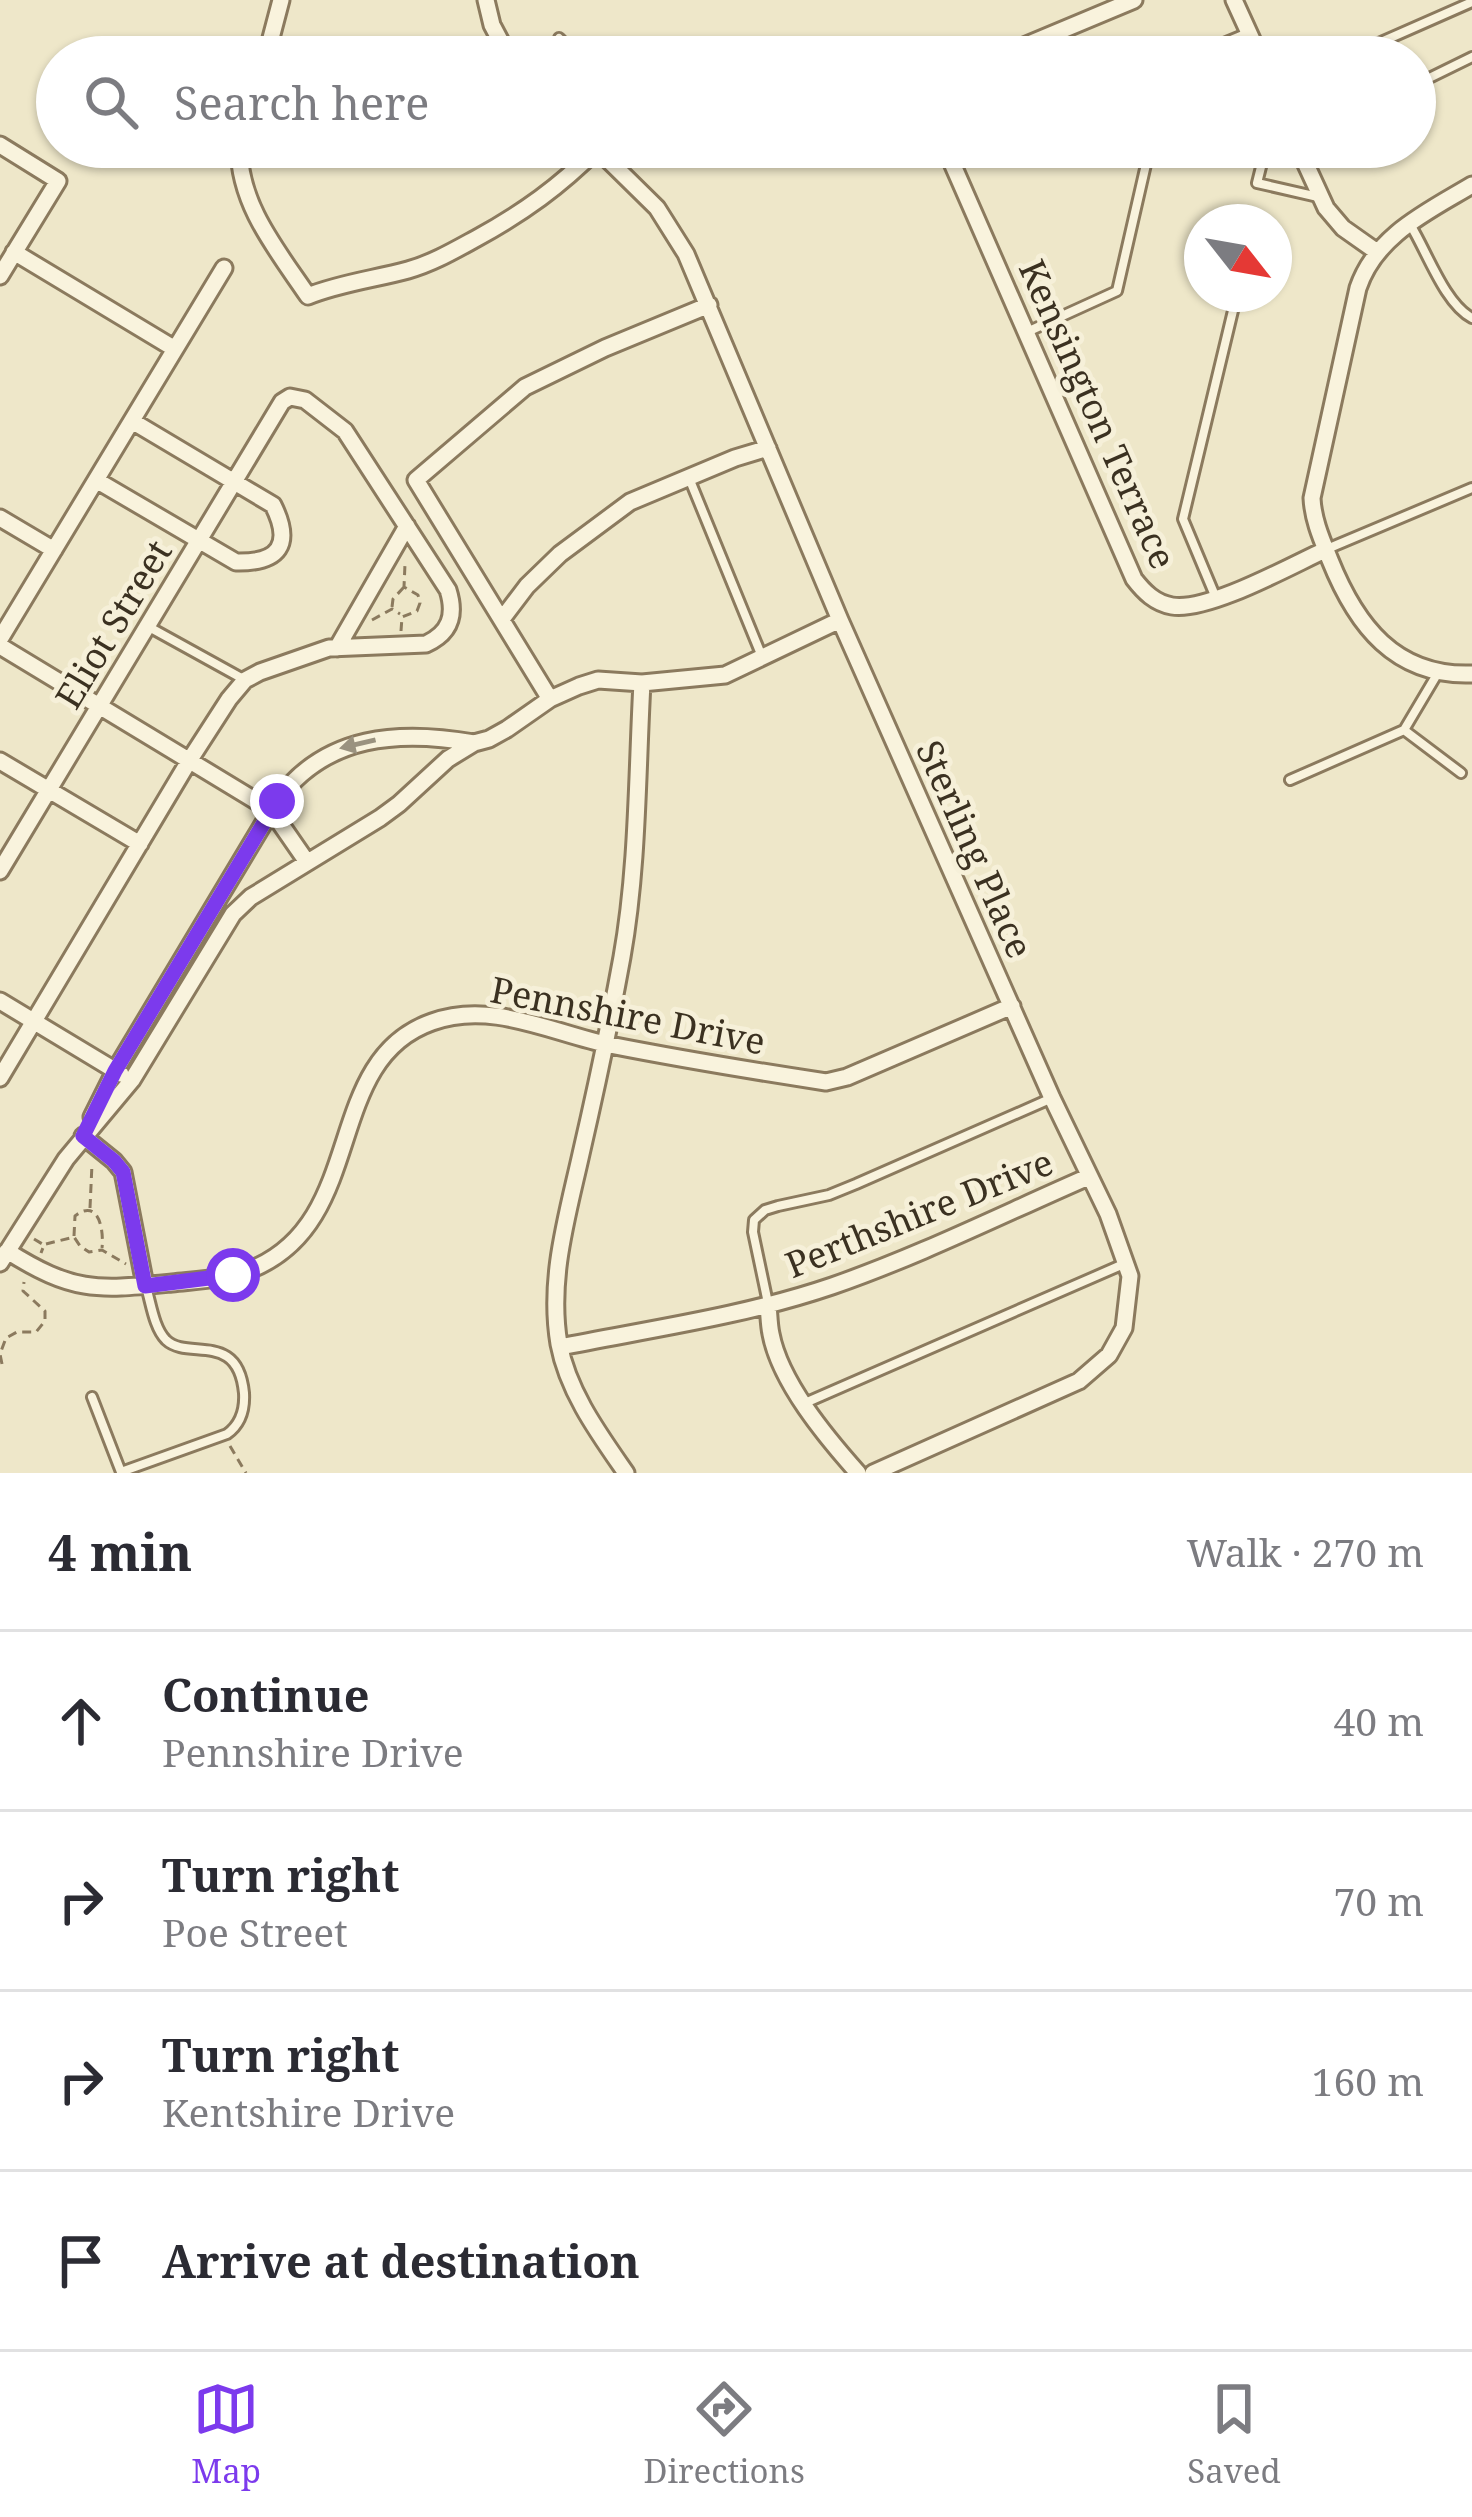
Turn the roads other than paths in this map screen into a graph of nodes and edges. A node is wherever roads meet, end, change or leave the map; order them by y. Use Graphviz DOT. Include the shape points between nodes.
graph roads {
  1 [pos="281,0"];
  2 [pos="486,0"];
  3 [pos="1134,0"];
  4 [pos="1234,0"];
  5 [pos="1472,2"];
  6 [pos="1249,33"];
  7 [pos="272,36"];
  8 [pos="498,36"];
  9 [pos="1048,36"];
  10 [pos="1242,36"];
  11 [pos="1250,36"];
  12 [pos="1395,36"];
  13 [pos="1472,57"];
  14 [pos="1436,75"];
  15 [pos="0,146"];
  16 [pos="36,168"];
  17 [pos="36,168"];
  18 [pos="241,168"];
  19 [pos="578,168"];
  20 [pos="617,168"];
  21 [pos="954,168"];
  22 [pos="1145,168"];
  23 [pos="1261,168"];
  24 [pos="1307,168"];
  25 [pos="1472,185"];
  26 [pos="1321,198"];
  27 [pos="1410,224"];
  28 [pos="14,252"];
  29 [pos="1377,252"];
  30 [pos="224,268"];
  31 [pos="0,276"];
  32 [pos="709,305"];
  33 [pos="1233,312"];
  34 [pos="1472,318"];
  35 [pos="1027,332"];
  36 [pos="175,349"];
  37 [pos="132,421"];
  38 [pos="768,448"];
  39 [pos="689,477"];
  40 [pos="96,480"];
  41 [pos="235,481"];
  42 [pos="1472,488"];
  43 [pos="0,518"];
  44 [pos="407,526"];
  45 [pos="199,541"];
  46 [pos="54,550"];
  47 [pos="1325,550"];
  48 [pos="1216,599"];
  49 [pos="502,619"];
  50 [pos="840,620"];
  51 [pos="148,626"];
  52 [pos="0,643"];
  53 [pos="337,648"];
  54 [pos="763,658"];
  55 [pos="1439,671"];
  56 [pos="1472,674"];
  57 [pos="244,680"];
  58 [pos="642,683"];
  59 [pos="550,699"];
  60 [pos="99,706"];
  61 [pos="1404,730"];
  62 [pos="474,742"];
  63 [pos="0,761"];
  64 [pos="189,761"];
  65 [pos="1461,773"];
  66 [pos="1290,780"];
  67 [pos="48,790"];
  68 [pos="272,811"];
  69 [pos="140,844"];
  70 [pos="307,862"];
  71 [pos="0,871"];
  72 [pos="0,1001"];
  73 [pos="1012,1006"];
  74 [pos="33,1022"];
  75 [pos="605,1044"];
  76 [pos="115,1071"];
  77 [pos="0,1078"];
  78 [pos="132,1080"];
  79 [pos="1052,1098"];
  80 [pos="83,1136"];
  81 [pos="1088,1177"];
  82 [pos="2,1252"];
  83 [pos="1126,1263"];
  84 [pos="145,1286"];
  85 [pos="768,1305"];
  86 [pos="560,1347"];
  87 [pos="92,1397"];
  88 [pos="805,1403"];
  89 [pos="856,1472"];
  90 [pos="626,1473"];
  91 [pos="873,1473"];
  1 -- 7 [label="street"];
  2 -- 8 [label="street"];
  3 -- 9 [label="street"];
  4 -- 6 [label="street"];
  5 -- 12 [label="lane"];
  6 -- 10 [label="lane"];
  6 -- 11 [label="street"];
  13 -- 14 [label="lane"];
  15 -- 16 [label="street"];
  17 -- 28 [label="street" via="58,181"];
  18 -- 19 [label="street" via="258,220 308,296 444,256 532,206"];
  20 -- 32 [label="street, Sterling Place" via="673,229"];
  21 -- 35 [label="street, Kensington Terrace"];
  22 -- 35 [label="lane" via="1117,291"];
  23 -- 26 [label="lane" via="1257,183"];
  24 -- 26 [label="street"];
  25 -- 27 [label="street"];
  26 -- 29 [label="street" via="1343,228"];
  27 -- 29 [label="street"];
  27 -- 34 [label="lane" via="1452,301"];
  28 -- 31 [label="street"];
  28 -- 36 [label="street"];
  29 -- 47 [label="street" via="1358,288 1312,498"];
  30 -- 36 [label="street"];
  32 -- 38 [label="street, Sterling Place"];
  32 -- 49 [label="street" via="525,387 416,480"];
  33 -- 48 [label="lane" via="1183,519"];
  35 -- 48 [label="street, Kensington Terrace" via="1134,579 1173,607"];
  36 -- 37 [label="street"];
  37 -- 40 [label="street"];
  37 -- 41 [label="street"];
  38 -- 39 [label="street"];
  38 -- 50 [label="street, Sterling Place"];
  39 -- 49 [label="street" via="603,519"];
  39 -- 54 [label="lane"];
  40 -- 45 [label="street"];
  40 -- 46 [label="street"];
  41 -- 44 [label="street, Eliot Street" via="282,402 305,400 345,431"];
  41 -- 45 [label="street, Eliot Street"];
  41 -- 45 [label="street" via="274,505 283,542 261,562 236,562"];
  42 -- 47 [label="lane"];
  43 -- 46 [label="street"];
  44 -- 53 [label="street"];
  44 -- 53 [label="street" via="448,590 452,621 426,644"];
  45 -- 51 [label="street, Eliot Street"];
  46 -- 52 [label="street"];
  47 -- 48 [label="street, Kensington Terrace"];
  47 -- 55 [label="street" via="1372,634 1395,654"];
  49 -- 59 [label="street"];
  50 -- 54 [label="street"];
  50 -- 73 [label="street, Sterling Place"];
  51 -- 57 [label="lane"];
  51 -- 60 [label="street, Eliot Street"];
  52 -- 60 [label="street"];
  53 -- 57 [label="street"];
  54 -- 58 [label="street" via="725,674"];
  55 -- 56 [label="street"];
  55 -- 61 [label="lane"];
  57 -- 64 [label="street"];
  58 -- 59 [label="street" via="598,680"];
  58 -- 75 [label="street" via="630,906"];
  59 -- 62 [label="street"];
  60 -- 64 [label="street"];
  60 -- 67 [label="street, Eliot Street"];
  61 -- 65 [label="lane"];
  61 -- 66 [label="lane"];
  62 -- 68 [label="street, one-way" via="377,740 340,748 296,778"];
  62 -- 70 [label="street" via="399,805"];
  63 -- 67 [label="street"];
  64 -- 68 [label="street"];
  64 -- 69 [label="street"];
  67 -- 69 [label="street"];
  67 -- 71 [label="street, Eliot Street"];
  68 -- 70 [label="street"];
  68 -- 76 [label="street"];
  69 -- 74 [label="street"];
  70 -- 78 [label="street" via="233,914"];
  72 -- 74 [label="street"];
  73 -- 75 [label="street, Pennshire Drive" via="826,1082"];
  73 -- 79 [label="street, Sterling Place"];
  74 -- 76 [label="street"];
  74 -- 77 [label="street"];
  75 -- 84 [label="street, Pennshire Drive" via="490,1014 418,1028 375,1066 318,1210 294,1244 233,1275"];
  75 -- 86 [label="street" via="557,1267"];
  76 -- 78 [label="street"];
  76 -- 80 [label="street"];
  78 -- 80 [label="street"];
  79 -- 81 [label="street, Sterling Place"];
  79 -- 85 [label="lane" via="830,1195 765,1210 753,1232"];
  80 -- 82 [label="street"];
  80 -- 84 [label="street" via="123,1172"];
  81 -- 83 [label="street, Sterling Place"];
  81 -- 85 [label="street, Perthshire Drive" via="880,1268"];
  82 -- 84 [label="street, Pennshire Drive" via="70,1283"];
  83 -- 88 [label="lane"];
  83 -- 91 [label="street, Sterling Place" via="1124,1328 1079,1382"];
  84 -- 87 [label="lane" via="166,1340 232,1363 243,1387 242,1418 227,1434 121,1472"];
  85 -- 86 [label="street, Perthshire Drive"];
  85 -- 88 [label="street" via="771,1337"];
  86 -- 90 [label="street" via="585,1410"];
  88 -- 89 [label="street"];
}
